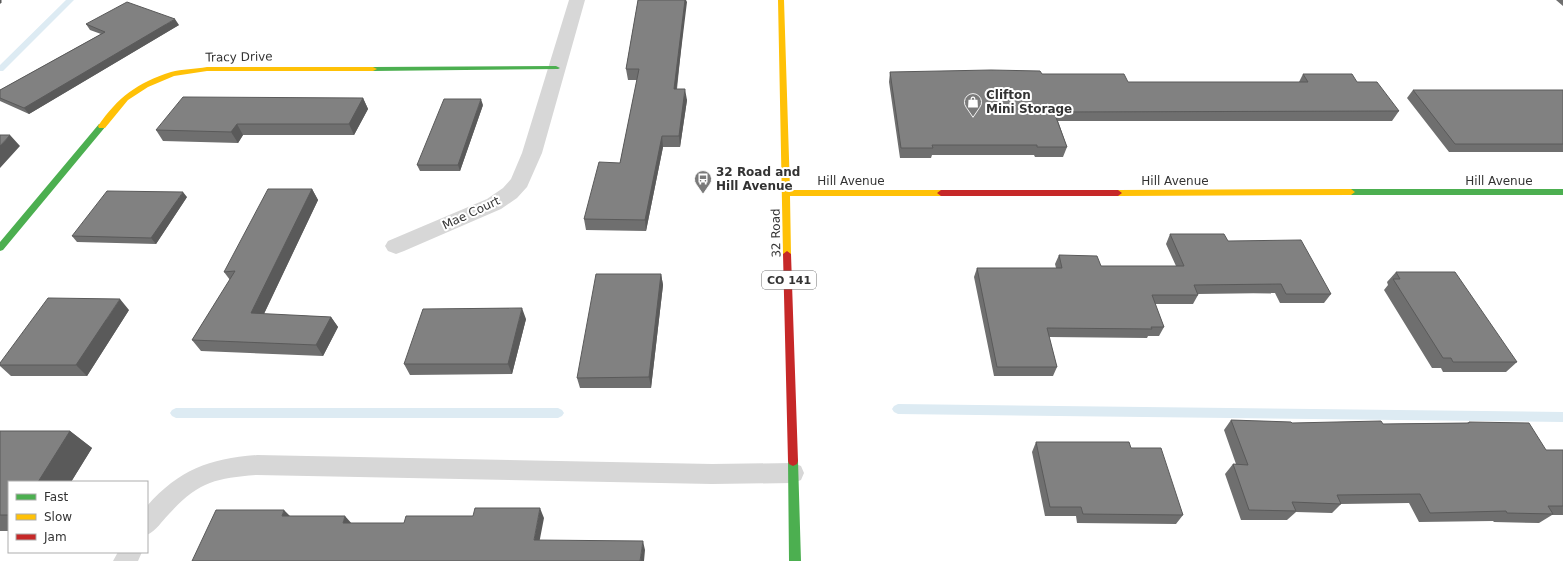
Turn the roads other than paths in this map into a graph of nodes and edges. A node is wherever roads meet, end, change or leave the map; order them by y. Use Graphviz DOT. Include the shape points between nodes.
graph roads {
  1 [pos="577,0"];
  2 [pos="782,0"];
  3 [pos="556,68"];
  4 [pos="1563,192"];
  5 [pos="787,193"];
  6 [pos="396,246"];
  7 [pos="0,248"];
  8 [pos="793,473"];
  9 [pos="148,523"];
  10 [pos="795,561"];
  1 -- 3 [label="street, Mae Court"];
  2 -- 5 [label="street, 32 Road / CO 141"];
  3 -- 6 [label="street, Mae Court" via="532,153 520,182 510,194 494,204"];
  3 -- 7 [label="street, Tracy Drive" via="207,68 158,77 125,98"];
  4 -- 5 [label="street, Hill Avenue"];
  5 -- 8 [label="street, 32 Road / CO 141"];
  8 -- 9 [label="lane" via="712,474 257,465 218,469 190,481 168,498"];
  8 -- 10 [label="street, 32 Road / CO 141"];
}
